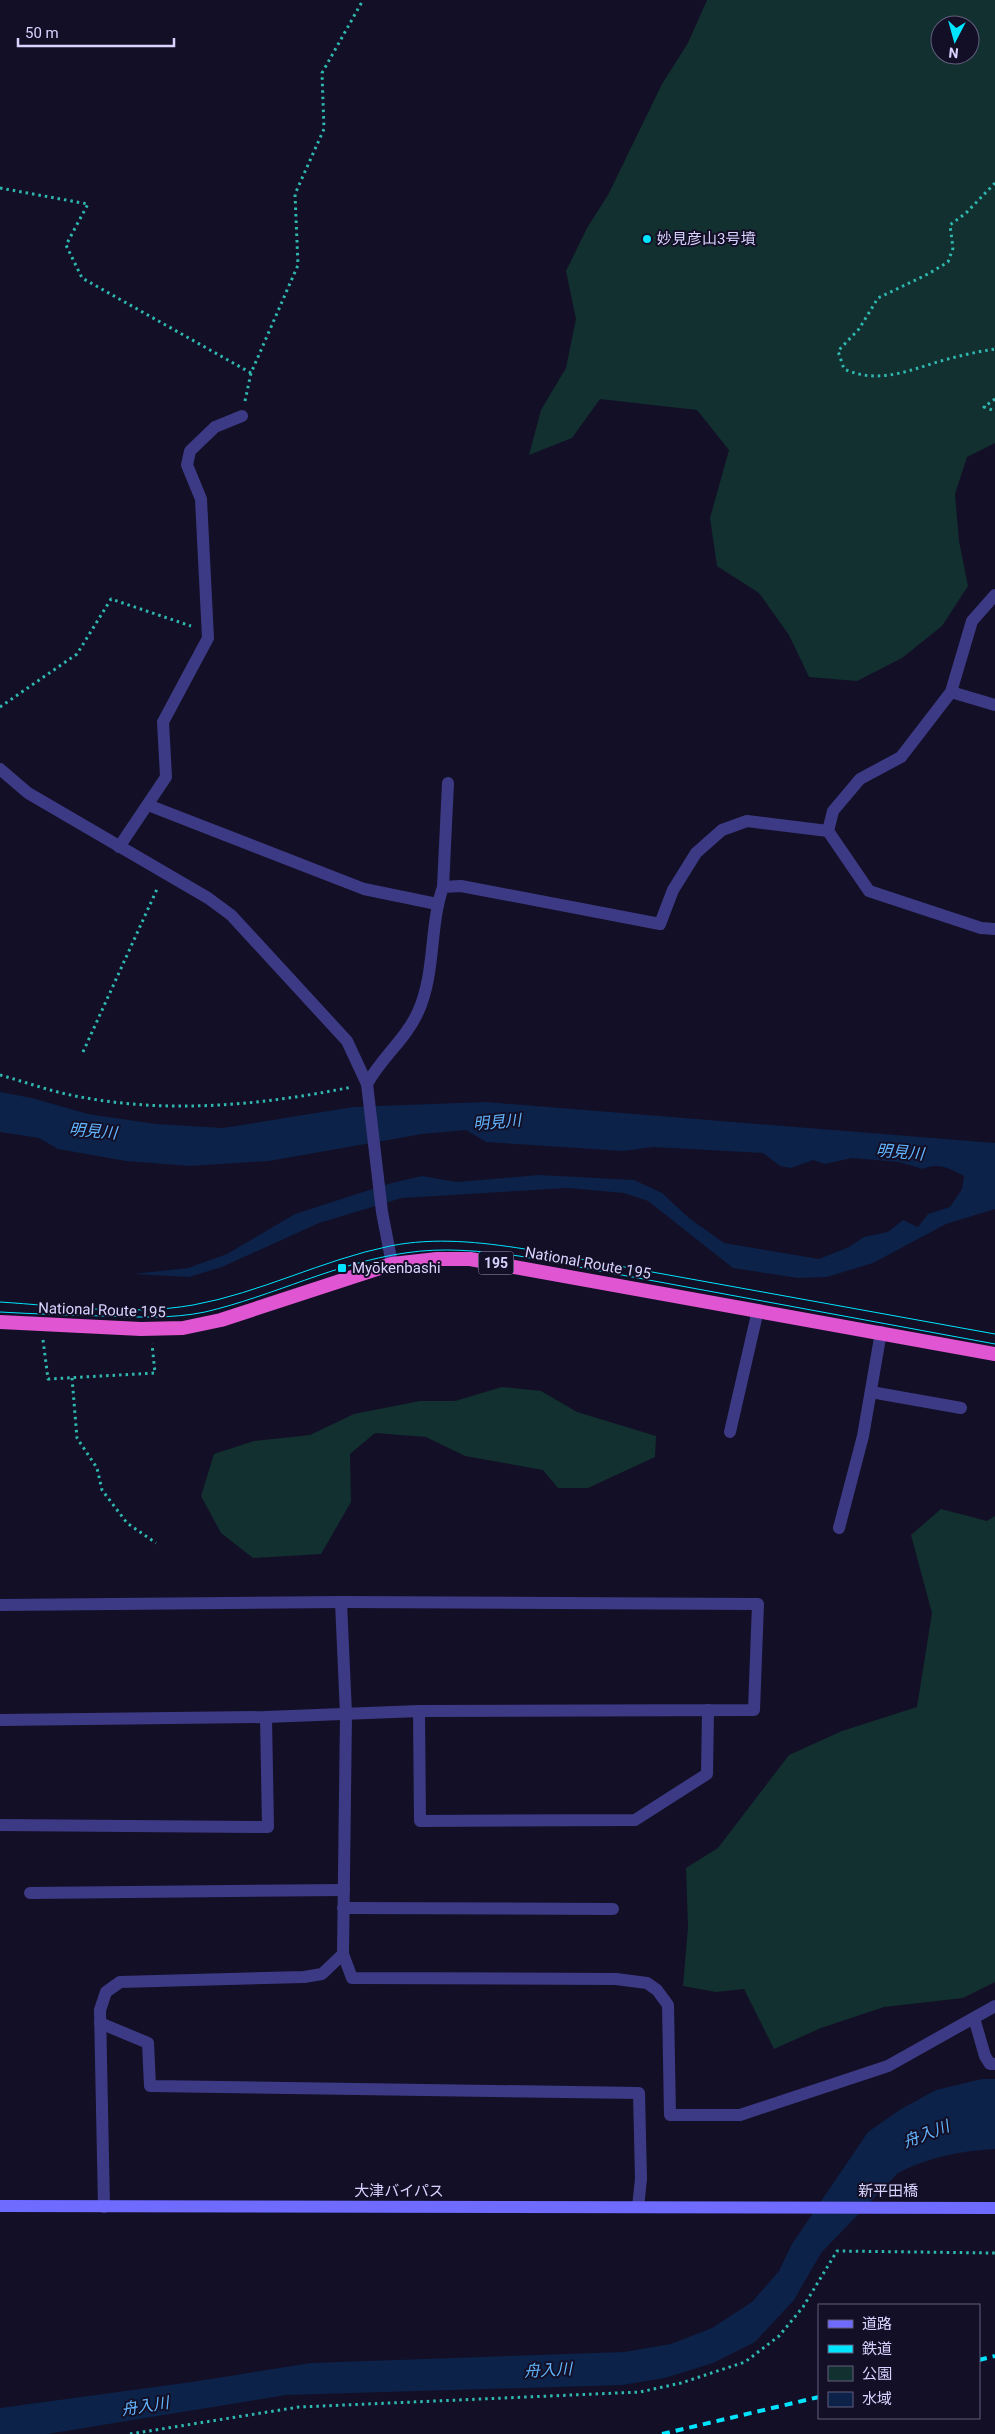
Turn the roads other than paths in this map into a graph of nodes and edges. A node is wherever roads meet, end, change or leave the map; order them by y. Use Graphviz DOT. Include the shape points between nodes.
graph roads {
  1 [pos="242,416"];
  2 [pos="995,595"];
  3 [pos="952,692"];
  4 [pos="995,705"];
  5 [pos="0,769"];
  6 [pos="448,783"];
  7 [pos="148,804"];
  8 [pos="828,831"];
  9 [pos="118,847"];
  10 [pos="443,887"];
  11 [pos="437,904"];
  12 [pos="995,929"];
  13 [pos="367,1084"];
  14 [pos="392,1264"];
  15 [pos="758,1310"];
  16 [pos="0,1322"];
  17 [pos="881,1332"];
  18 [pos="995,1354"];
  19 [pos="871,1392"];
  20 [pos="960,1408"];
  21 [pos="730,1432"];
  22 [pos="839,1528"];
  23 [pos="340,1602"];
  24 [pos="0,1605"];
  25 [pos="708,1710"];
  26 [pos="419,1711"];
  27 [pos="346,1714"];
  28 [pos="266,1717"];
  29 [pos="0,1720"];
  30 [pos="0,1825"];
  31 [pos="344,1890"];
  32 [pos="30,1893"];
  33 [pos="343,1908"];
  34 [pos="613,1909"];
  35 [pos="343,1954"];
  36 [pos="995,2006"];
  37 [pos="974,2018"];
  38 [pos="100,2023"];
  39 [pos="995,2064"];
  40 [pos="0,2206"];
  41 [pos="104,2207"];
  42 [pos="638,2207"];
  43 [pos="799,2207"];
  44 [pos="995,2208"];
  1 -- 7 [label="street" via="216,427 190,451 187,465 201,499 208,638 163,722 166,777"];
  2 -- 3 [label="street" via="972,621"];
  3 -- 4 [label="street"];
  3 -- 8 [label="street" via="901,757 860,779 833,811"];
  5 -- 9 [label="street" via="28,793"];
  6 -- 10 [label="street"];
  7 -- 9 [label="street"];
  7 -- 11 [label="street" via="364,889"];
  8 -- 10 [label="street" via="747,821 722,830 696,853 673,890 660,924 461,886"];
  8 -- 12 [label="street" via="869,891 981,928"];
  9 -- 13 [label="street" via="208,898 231,916 347,1041"];
  10 -- 11 [label="street"];
  11 -- 13 [label="street" via="427,984 418,1012"];
  13 -- 14 [label="street" via="382,1212"];
  14 -- 15 [label="highway, National Route 195 / 195" via="470,1259"];
  14 -- 16 [label="highway, National Route 195 / 195" via="221,1320 183,1328"];
  15 -- 17 [label="highway, National Route 195 / 195"];
  15 -- 21 [label="street"];
  17 -- 18 [label="highway, National Route 195 / 195"];
  17 -- 19 [label="street"];
  19 -- 20 [label="street"];
  19 -- 22 [label="street"];
  23 -- 24 [label="street"];
  23 -- 25 [label="street" via="758,1604 754,1710"];
  23 -- 27 [label="street"];
  25 -- 26 [label="street"];
  25 -- 26 [label="street" via="707,1774 634,1820 430,1821 420,1821"];
  26 -- 27 [label="street"];
  27 -- 28 [label="street"];
  27 -- 31 [label="street"];
  28 -- 29 [label="street"];
  28 -- 30 [label="street" via="268,1827"];
  31 -- 32 [label="street"];
  31 -- 33 [label="street"];
  33 -- 34 [label="street"];
  33 -- 35 [label="street"];
  35 -- 37 [label="street" via="352,1978 616,1979 647,1983 664,1998 670,2015 670,2115 740,2115 888,2066"];
  35 -- 38 [label="street" via="322,1974 304,1978 120,1982 106,1992"];
  36 -- 37 [label="street"];
  37 -- 39 [label="street" via="985,2056 990,2064"];
  38 -- 41 [label="street"];
  38 -- 42 [label="street" via="148,2043 150,2086 639,2093 641,2179"];
  40 -- 41 [label="main road, 大津バイパス"];
  41 -- 42 [label="main road, 大津バイパス"];
  42 -- 43 [label="main road, 大津バイパス"];
  43 -- 44 [label="main road, 新平田橋"];
}
